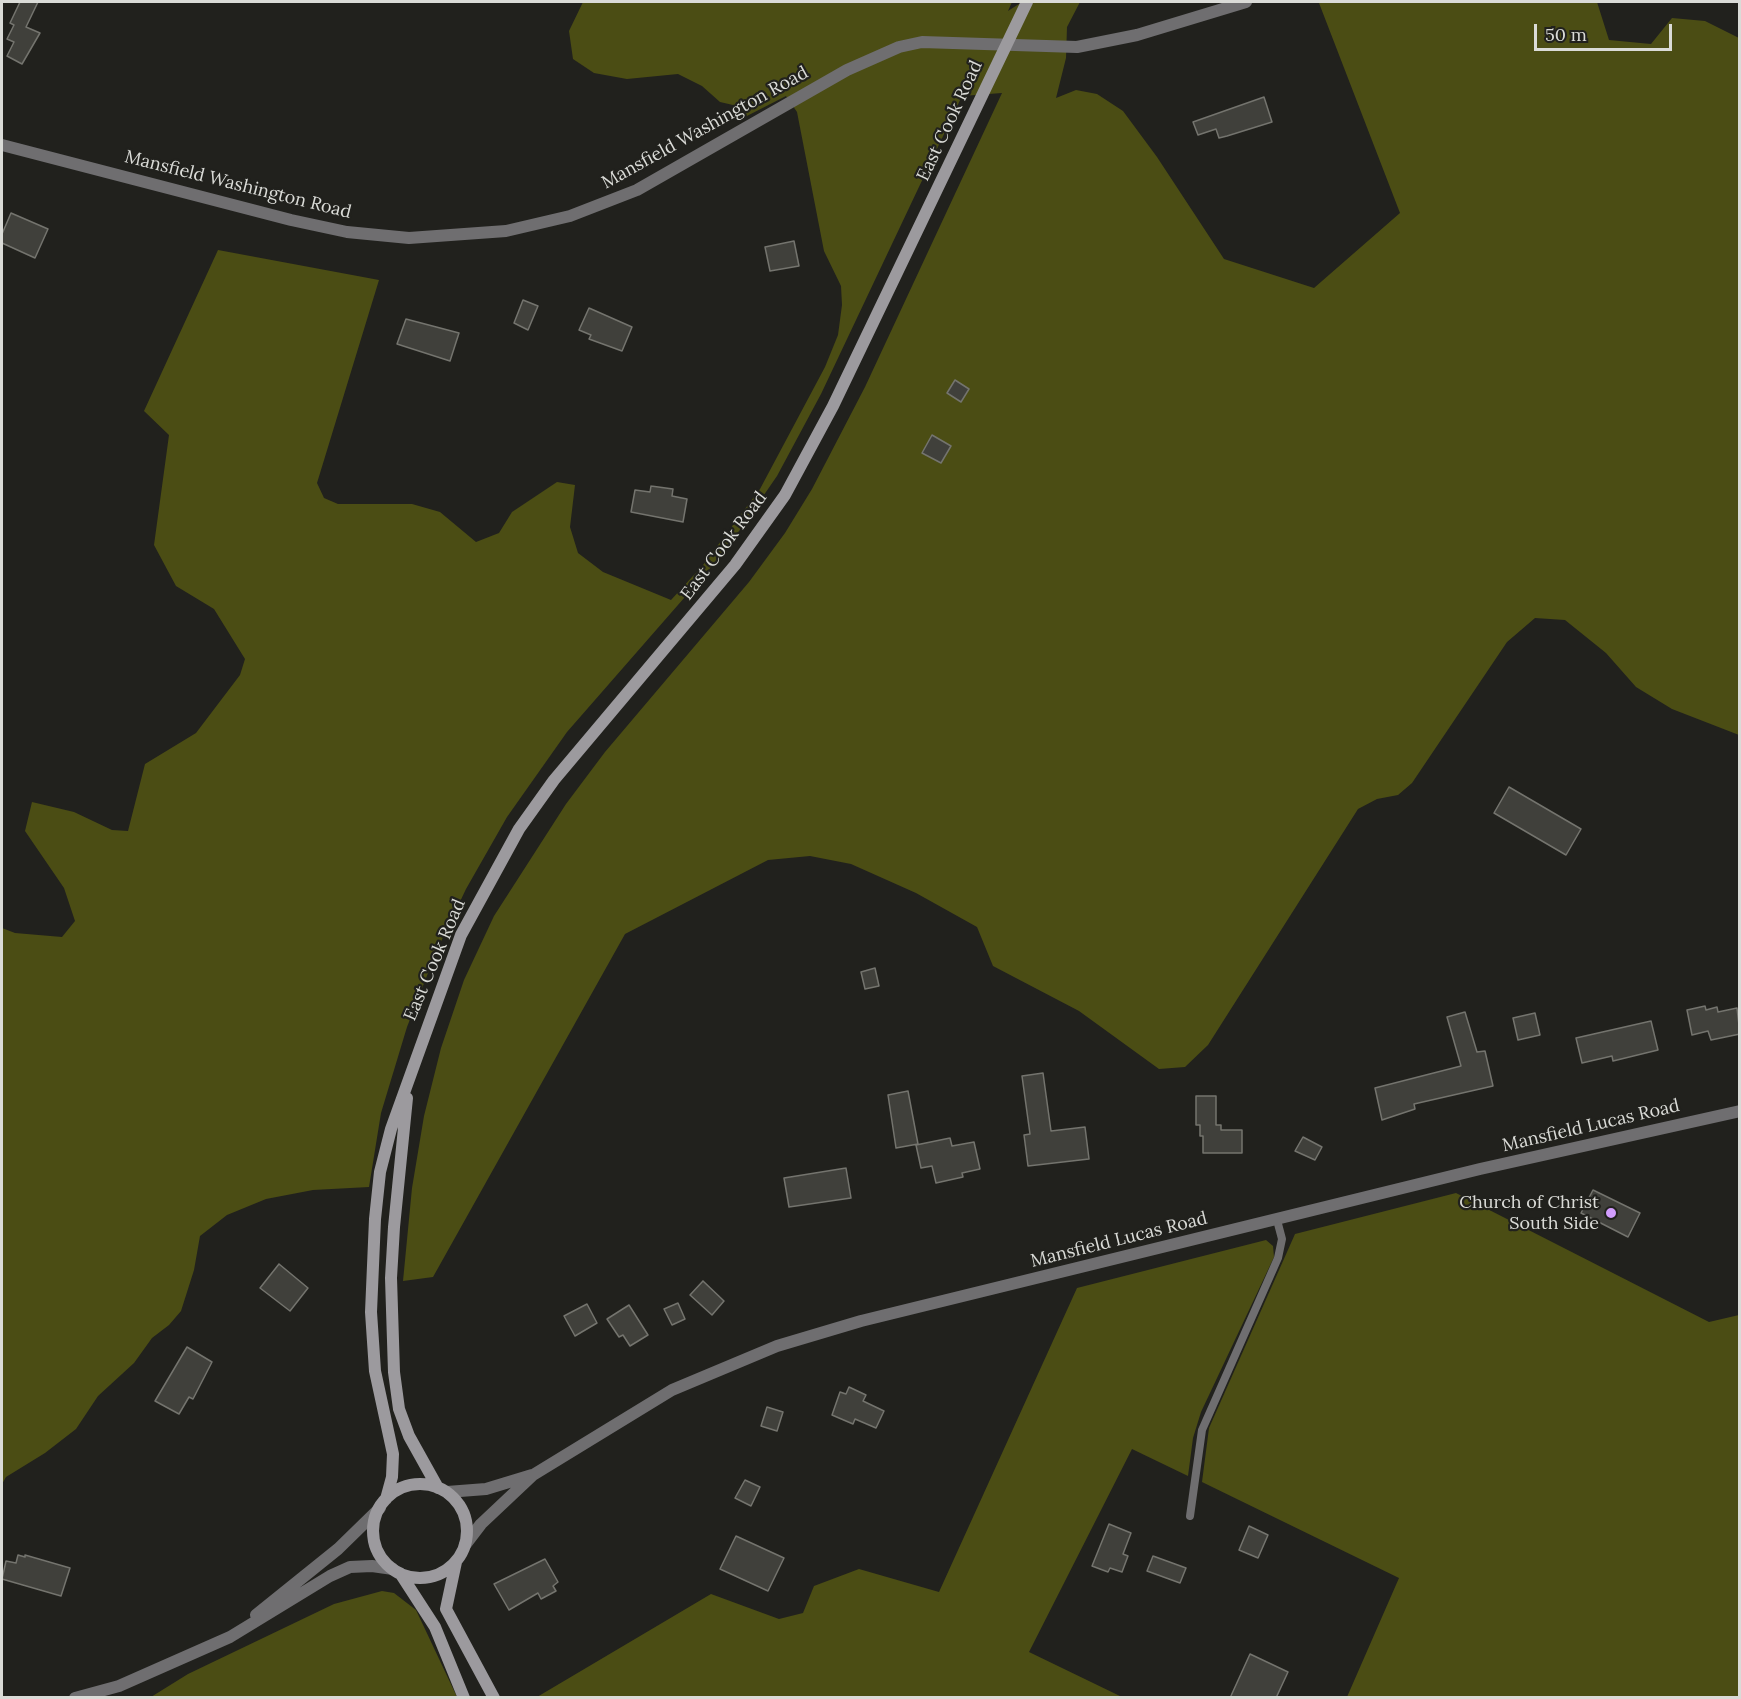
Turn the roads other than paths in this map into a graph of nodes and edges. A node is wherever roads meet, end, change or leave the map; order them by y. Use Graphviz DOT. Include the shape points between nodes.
graph roads {
  1 [pos="1027,2"];
  2 [pos="1246,2"];
  3 [pos="1006,44"];
  4 [pos="2,145"];
  5 [pos="409,1082"];
  6 [pos="1740,1112"];
  7 [pos="1277,1220"];
  8 [pos="533,1475"];
  9 [pos="443,1490"];
  10 [pos="383,1504"];
  11 [pos="1190,1516"];
  12 [pos="465,1545"];
  13 [pos="456,1562"];
  14 [pos="396,1571"];
  15 [pos="230,1638"];
  16 [pos="75,1698"];
  17 [pos="464,1698"];
  18 [pos="494,1698"];
  1 -- 3 [label="main road, East Cook Road"];
  2 -- 3 [label="street, Mansfield Washington Road" via="1106,43 1077,48"];
  3 -- 4 [label="street, Mansfield Washington Road" via="922,42 899,47 847,70 638,190 570,216 495,232 409,238 347,232"];
  3 -- 5 [label="main road, East Cook Road" via="834,406 785,495 735,565 585,741 519,829 461,935"];
  5 -- 9 [label="main road, East Cook Road" via="391,1278 394,1372 399,1409 406,1427"];
  5 -- 10 [label="main road, East Cook Road" via="380,1172 372,1264 375,1371 393,1454 392,1477"];
  6 -- 7 [label="street, Mansfield Lucas Road" via="1480,1169"];
  7 -- 8 [label="street, Mansfield Lucas Road" via="777,1346 672,1390"];
  7 -- 11 [label="lane" via="1282,1239 1278,1258 1202,1430"];
  8 -- 9 [label="street, Mansfield Lucas Road" via="486,1489"];
  8 -- 12 [label="street, Mansfield Lucas Road"];
  9 -- 10 [label="main road" via="425,1484 410,1485"];
  9 -- 12 [label="main road" via="458,1502 465,1516"];
  10 -- 14 [label="main road" via="374,1534 383,1559"];
  10 -- 15 [label="street" via="338,1549"];
  12 -- 13 [label="main road"];
  13 -- 14 [label="main road" via="429,1577 414,1578"];
  13 -- 18 [label="main road" via="446,1609"];
  14 -- 15 [label="street" via="350,1567"];
  14 -- 17 [label="main road" via="435,1627"];
  15 -- 16 [label="street" via="119,1686"];
}
